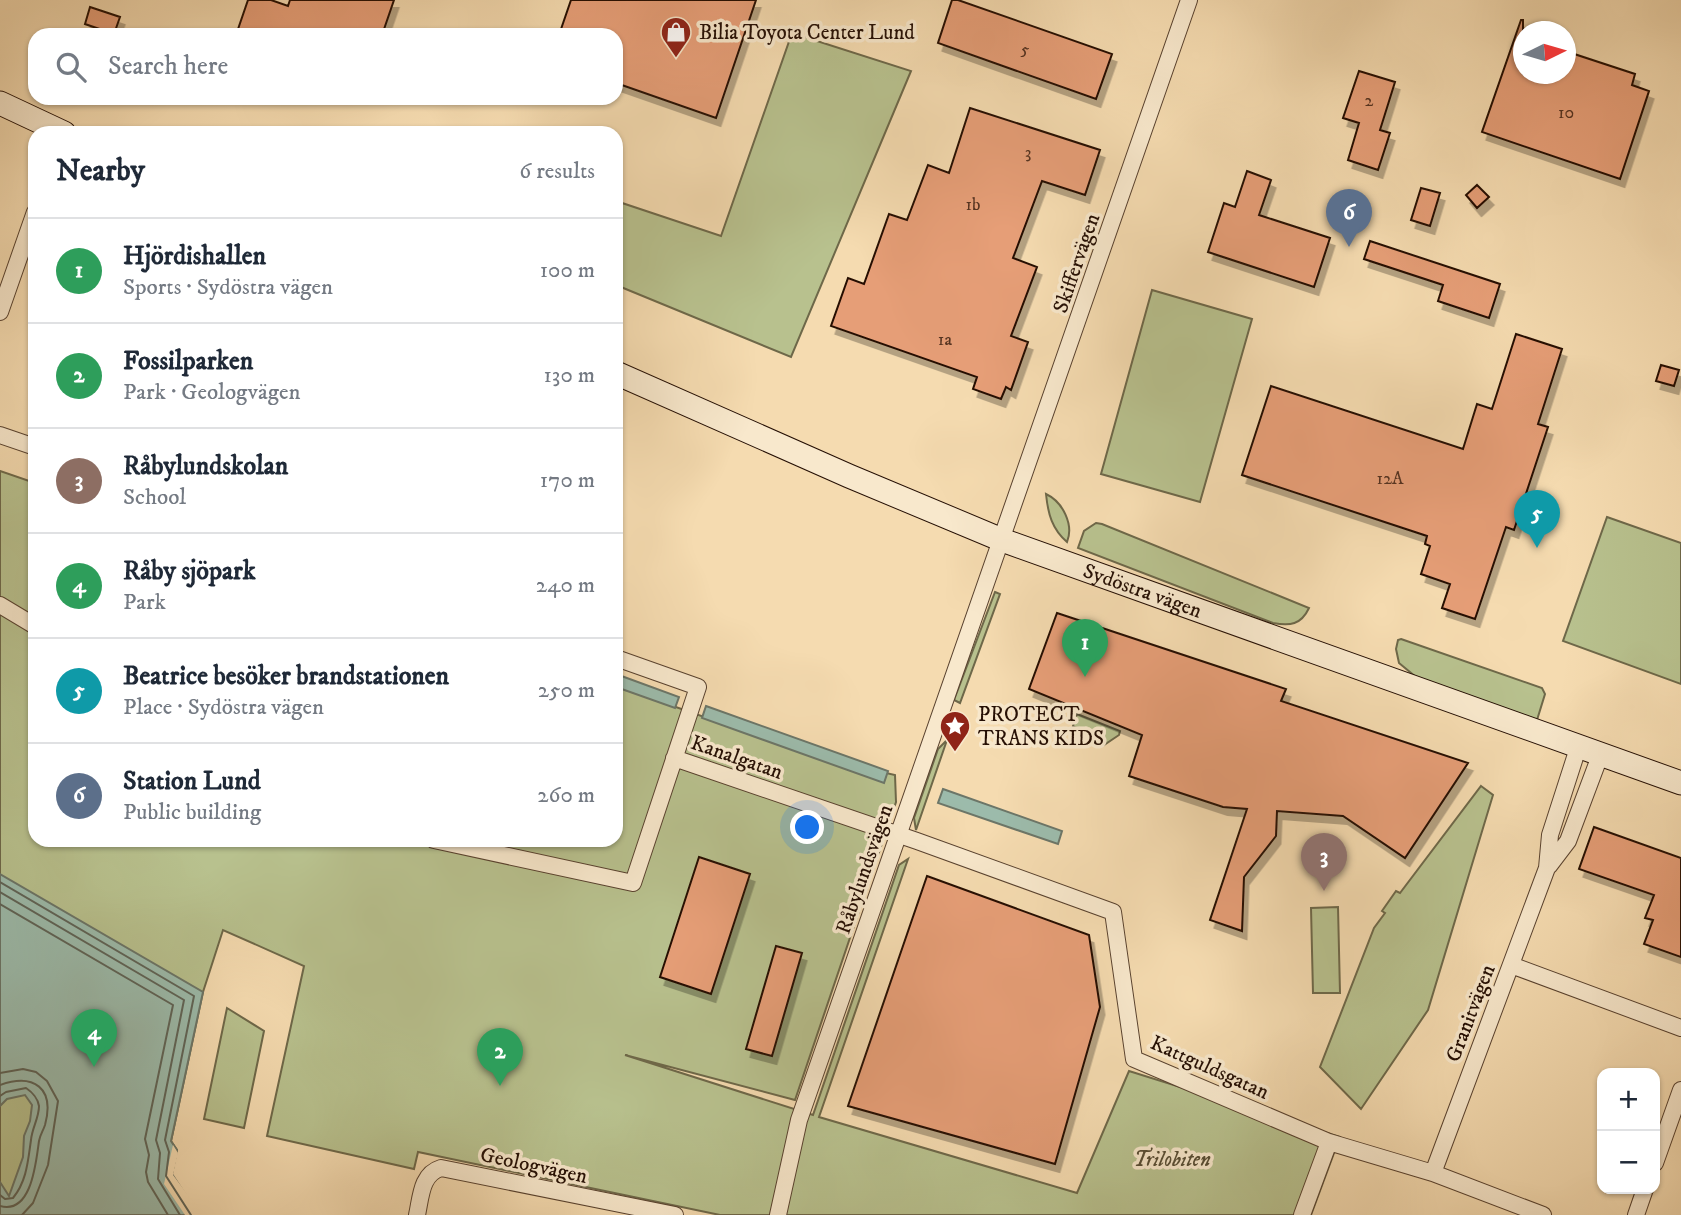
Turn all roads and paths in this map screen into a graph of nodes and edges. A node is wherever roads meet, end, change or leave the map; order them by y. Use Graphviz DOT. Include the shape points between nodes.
graph roads {
  1 [pos="1186,1"];
  2 [pos="0,103"];
  3 [pos="48,126"];
  4 [pos="28,232"];
  5 [pos="0,312"];
  6 [pos="623,376"];
  7 [pos="0,435"];
  8 [pos="28,445"];
  9 [pos="1002,540"];
  10 [pos="0,605"];
  11 [pos="28,622"];
  12 [pos="623,660"];
  13 [pos="1579,745"];
  14 [pos="1601,753"];
  15 [pos="674,758"];
  16 [pos="1681,783"];
  17 [pos="898,835"];
  18 [pos="466,847"];
  19 [pos="1548,868"];
  20 [pos="1511,965"];
  21 [pos="1681,1028"];
  22 [pos="1681,1090"];
  23 [pos="1329,1142"];
  24 [pos="1660,1149"];
  25 [pos="1433,1173"];
  26 [pos="1643,1194"];
  27 [pos="603,1208"];
  28 [pos="417,1215"];
  29 [pos="675,1215"];
  30 [pos="778,1215"];
  31 [pos="1301,1215"];
  32 [pos="1543,1215"];
  33 [pos="1636,1215"];
  1 -- 9 [label="street, Skiffervägen"];
  2 -- 3 [label="main road"];
  4 -- 5 [label="street"];
  6 -- 9 [label="main road, Sydöstra vägen"];
  7 -- 8 [label="street"];
  9 -- 13 [label="main road, Sydöstra vägen"];
  9 -- 17 [label="street, Råbylundsvägen"];
  10 -- 11 [label="street"];
  12 -- 15 [label="street, Kanalgatan" via="698,687"];
  13 -- 14 [label="main road, Sydöstra vägen"];
  13 -- 19 [label="street, Granitvägen" via="1550,835"];
  14 -- 16 [label="main road, Sydöstra vägen"];
  14 -- 19 [label="street, Granitvägen" via="1567,841"];
  15 -- 17 [label="street, Kanalgatan"];
  15 -- 18 [label="street" via="633,883"];
  17 -- 23 [label="street, Kattguldsgatan" via="1114,912 1134,1059"];
  17 -- 30 [label="street, Råbylundsvägen" via="799,1119"];
  19 -- 20 [label="street, Granitvägen"];
  20 -- 21 [label="street"];
  20 -- 25 [label="street, Granitvägen"];
  22 -- 24 [label="street"];
  23 -- 25 [label="street, Kattguldsgatan"];
  23 -- 31 [label="street"];
  25 -- 32 [label="street, Kattguldsgatan"];
  26 -- 33 [label="street"];
  27 -- 28 [label="street, Geologvägen" via="441,1168 425,1181"];
  27 -- 29 [label="street, Geologvägen"];
}
